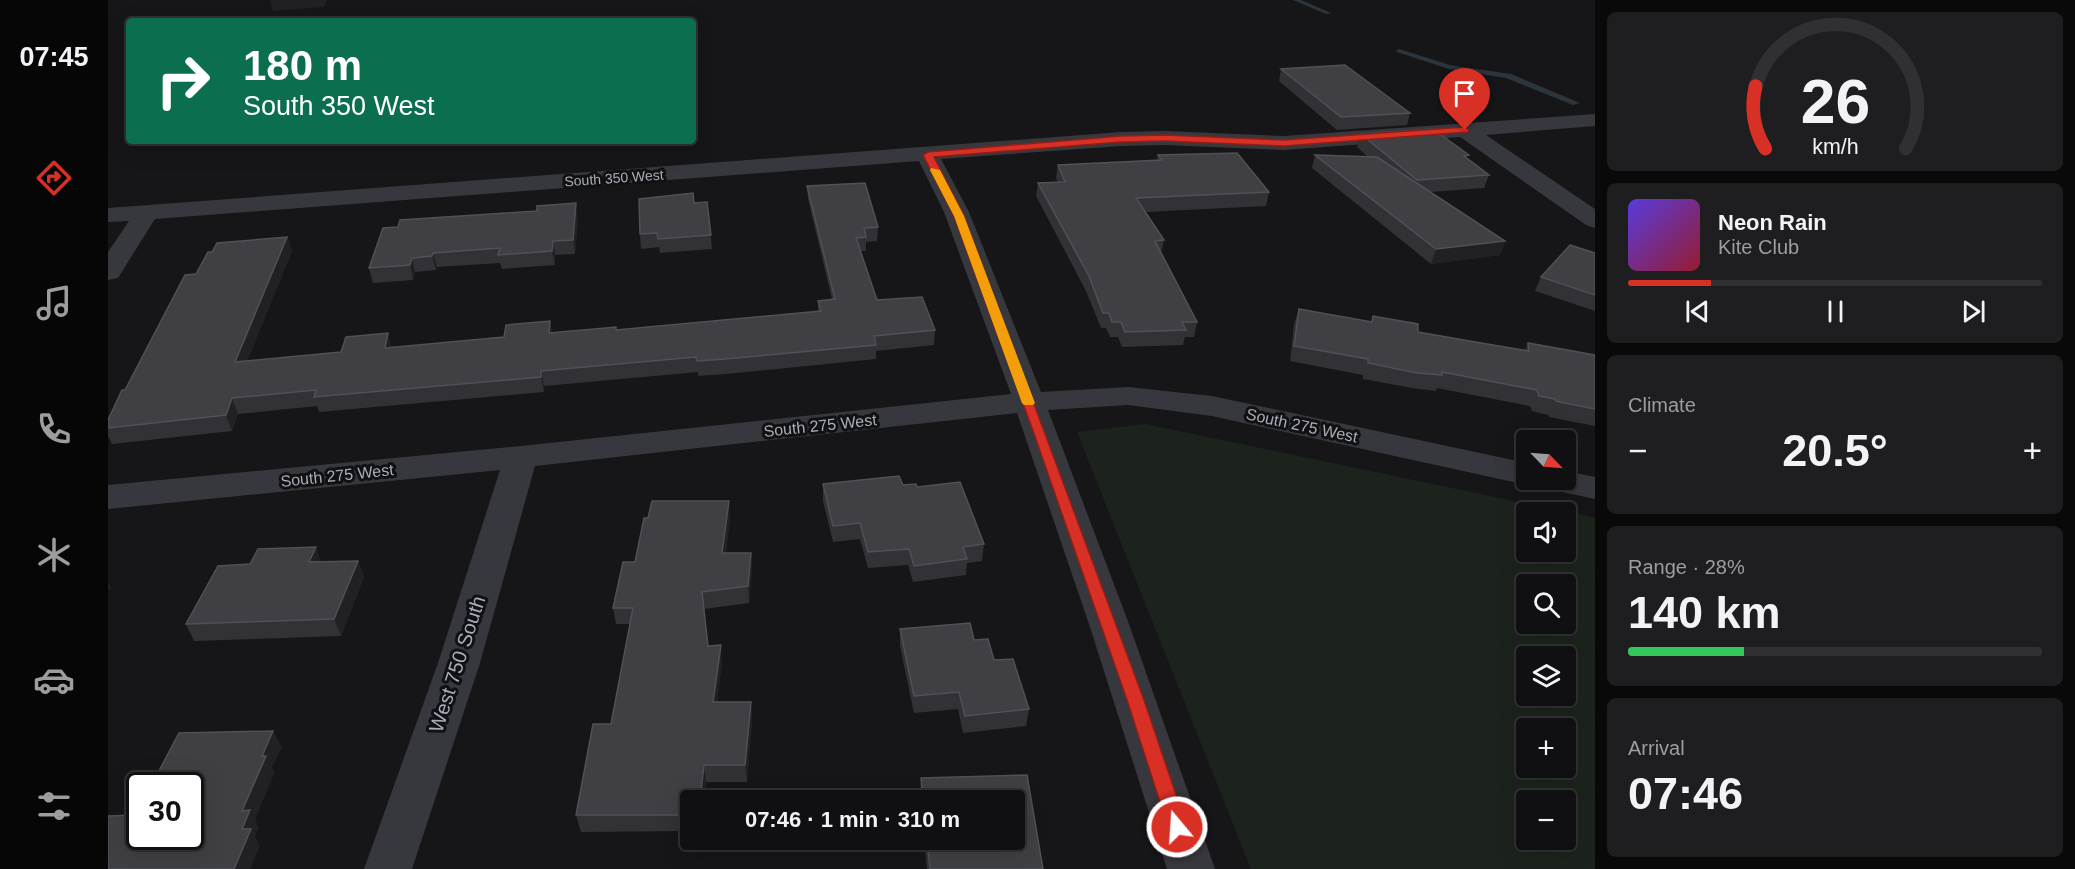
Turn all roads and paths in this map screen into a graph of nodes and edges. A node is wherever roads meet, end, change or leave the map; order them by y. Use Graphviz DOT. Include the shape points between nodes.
graph roads {
  1 [pos="1595,120"];
  2 [pos="1465,130"];
  3 [pos="928,155"];
  4 [pos="147,212"];
  5 [pos="108,215"];
  6 [pos="1595,220"];
  7 [pos="108,272"];
  8 [pos="1028,402"];
  9 [pos="521,457"];
  10 [pos="1516,472"];
  11 [pos="1576,484"];
  12 [pos="1595,488"];
  13 [pos="108,497"];
  14 [pos="388,869"];
  15 [pos="1191,869"];
  1 -- 2 [label="street, South 350 West"];
  2 -- 3 [label="street, South 350 West" via="1284,143 1121,139"];
  2 -- 6 [label="street"];
  3 -- 4 [label="street, South 350 West"];
  3 -- 8 [label="street" via="959,216"];
  4 -- 5 [label="street, South 350 West"];
  4 -- 7 [label="street"];
  8 -- 9 [label="street, South 275 West"];
  8 -- 10 [label="street, South 275 West" via="1128,396 1212,406"];
  8 -- 15 [label="street" via="1136,700"];
  9 -- 13 [label="street, South 275 West"];
  9 -- 14 [label="street, West 750 South" via="459,663"];
  11 -- 12 [label="street"];
}
